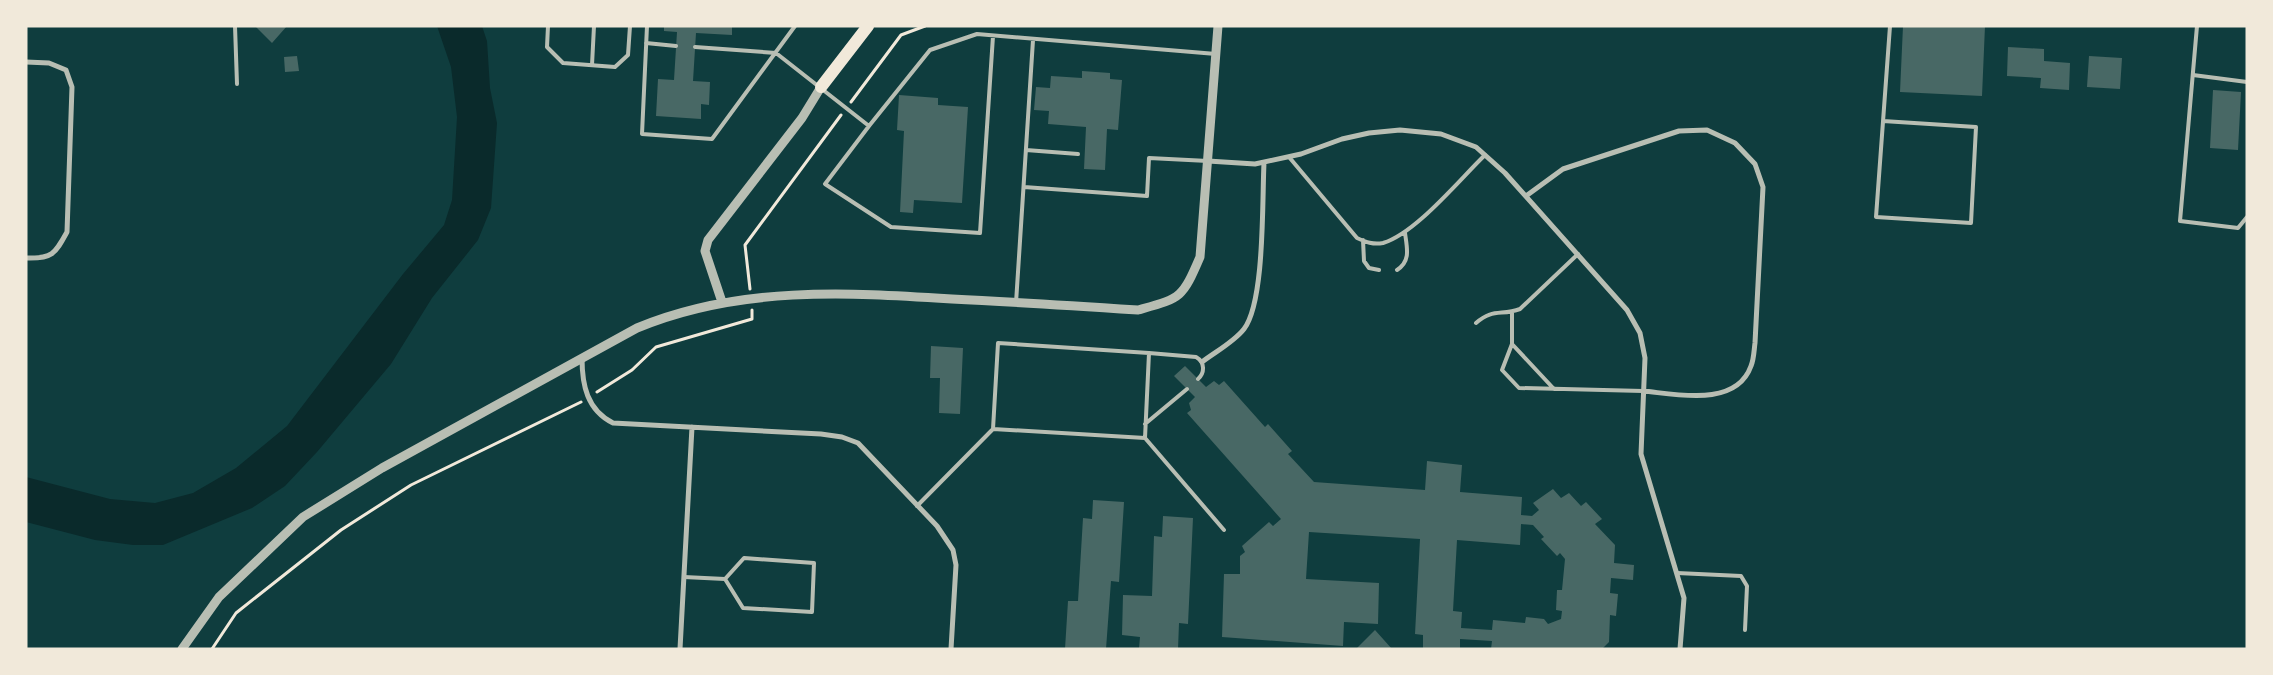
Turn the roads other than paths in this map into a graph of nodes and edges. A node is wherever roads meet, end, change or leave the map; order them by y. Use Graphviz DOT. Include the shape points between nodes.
graph roads {
  1 [pos="235,26"];
  2 [pos="548,26"];
  3 [pos="594,26"];
  4 [pos="630,26"];
  5 [pos="647,26"];
  6 [pos="795,26"];
  7 [pos="868,26"];
  8 [pos="1218,26"];
  9 [pos="1890,26"];
  10 [pos="2197,26"];
  11 [pos="993,36"];
  12 [pos="1033,40"];
  13 [pos="646,44"];
  14 [pos="676,46"];
  15 [pos="695,47"];
  16 [pos="776,53"];
  17 [pos="1216,54"];
  18 [pos="26,62"];
  19 [pos="592,66"];
  20 [pos="2193,75"];
  21 [pos="2247,82"];
  22 [pos="237,84"];
  23 [pos="821,87"];
  24 [pos="1883,121"];
  25 [pos="869,126"];
  26 [pos="1026,150"];
  27 [pos="1078,154"];
  28 [pos="1485,155"];
  29 [pos="1289,157"];
  30 [pos="1208,161"];
  31 [pos="1264,163"];
  32 [pos="1024,188"];
  33 [pos="1526,196"];
  34 [pos="2247,217"];
  35 [pos="2245,224"];
  36 [pos="1405,233"];
  37 [pos="1362,240"];
  38 [pos="1578,254"];
  39 [pos="26,258"];
  40 [pos="1379,270"];
  41 [pos="1396,270"];
  42 [pos="722,302"];
  43 [pos="1016,302"];
  44 [pos="1512,312"];
  45 [pos="1476,323"];
  46 [pos="1512,344"];
  47 [pos="1149,353"];
  48 [pos="582,358"];
  49 [pos="1202,362"];
  50 [pos="1198,379"];
  51 [pos="1186,389"];
  52 [pos="1554,389"];
  53 [pos="1643,391"];
  54 [pos="1145,424"];
  55 [pos="692,427"];
  56 [pos="993,429"];
  57 [pos="1144,438"];
  58 [pos="917,506"];
  59 [pos="1224,530"];
  60 [pos="1677,574"];
  61 [pos="684,577"];
  62 [pos="725,579"];
  63 [pos="1745,630"];
  64 [pos="182,649"];
  65 [pos="680,649"];
  66 [pos="951,649"];
  67 [pos="1680,649"];
  1 -- 22 [label="lane"];
  2 -- 19 [label="lane" via="547,47 563,63"];
  3 -- 19 [label="lane"];
  4 -- 19 [label="lane" via="628,55 615,67"];
  5 -- 13 [label="lane"];
  6 -- 16 [label="lane"];
  7 -- 23 [label="main road"];
  8 -- 17 [label="street"];
  9 -- 24 [label="lane"];
  10 -- 20 [label="lane"];
  11 -- 12 [label="lane"];
  11 -- 25 [label="lane" via="977,34 930,50"];
  11 -- 25 [label="lane" via="980,233 892,227 825,184"];
  12 -- 17 [label="lane"];
  12 -- 26 [label="lane"];
  13 -- 14 [label="lane"];
  13 -- 16 [label="lane" via="642,134 704,139 712,139"];
  15 -- 16 [label="lane"];
  16 -- 23 [label="lane"];
  17 -- 30 [label="street"];
  18 -- 39 [label="street" via="48,63 66,70 72,87 67,232 57,251 44,259"];
  20 -- 21 [label="lane"];
  20 -- 35 [label="lane" via="2180,221 2238,228"];
  23 -- 25 [label="lane"];
  23 -- 42 [label="street" via="802,118 708,240 706,250"];
  24 -- 24 [label="lane" via="1876,217 1972,223 1976,127"];
  26 -- 27 [label="lane"];
  26 -- 32 [label="lane"];
  28 -- 29 [label="street" via="1476,147 1441,134 1400,130 1342,139"];
  28 -- 33 [label="street"];
  28 -- 36 [label="lane"];
  29 -- 31 [label="street"];
  29 -- 37 [label="lane"];
  30 -- 31 [label="street"];
  30 -- 32 [label="lane" via="1149,158 1147,196"];
  30 -- 43 [label="street" via="1200,257 1190,282 1175,299 1138,310"];
  31 -- 49 [label="street" via="1258,280 1253,314 1243,330"];
  32 -- 43 [label="lane"];
  33 -- 38 [label="street"];
  33 -- 53 [label="street" via="1564,169 1679,132 1708,130 1735,143 1755,164 1763,186 1756,343 1751,367 1739,382 1721,393 1701,396"];
  34 -- 35 [label="lane"];
  36 -- 37 [label="lane" via="1381,243"];
  36 -- 41 [label="lane" via="1408,255 1404,266"];
  37 -- 40 [label="lane" via="1364,261 1369,268"];
  38 -- 44 [label="lane" via="1520,309"];
  38 -- 53 [label="street" via="1627,310 1640,333 1645,358"];
  42 -- 43 [label="street" via="848,292"];
  42 -- 48 [label="street" via="664,317"];
  44 -- 45 [label="lane" via="1485,315"];
  44 -- 46 [label="lane"];
  46 -- 52 [label="lane"];
  46 -- 52 [label="lane" via="1502,370 1519,388"];
  47 -- 49 [label="lane" via="1196,357"];
  47 -- 54 [label="lane"];
  47 -- 56 [label="lane" via="998,343"];
  48 -- 55 [label="street" via="585,388 594,408 604,418 623,425"];
  48 -- 64 [label="street" via="382,468 303,517 219,597"];
  49 -- 50 [label="lane" via="1203,372"];
  51 -- 54 [label="lane"];
  52 -- 53 [label="lane"];
  53 -- 60 [label="street" via="1641,454"];
  54 -- 57 [label="lane"];
  55 -- 58 [label="street" via="821,434 851,439"];
  55 -- 61 [label="street"];
  56 -- 57 [label="lane"];
  56 -- 58 [label="lane"];
  57 -- 59 [label="lane"];
  58 -- 66 [label="street" via="937,526 953,550 956,565"];
  60 -- 63 [label="lane" via="1741,576 1747,586"];
  60 -- 67 [label="street" via="1684,598"];
  61 -- 62 [label="lane"];
  61 -- 65 [label="street"];
  62 -- 62 [label="lane" via="744,558 814,563 812,612 743,608"];
}
